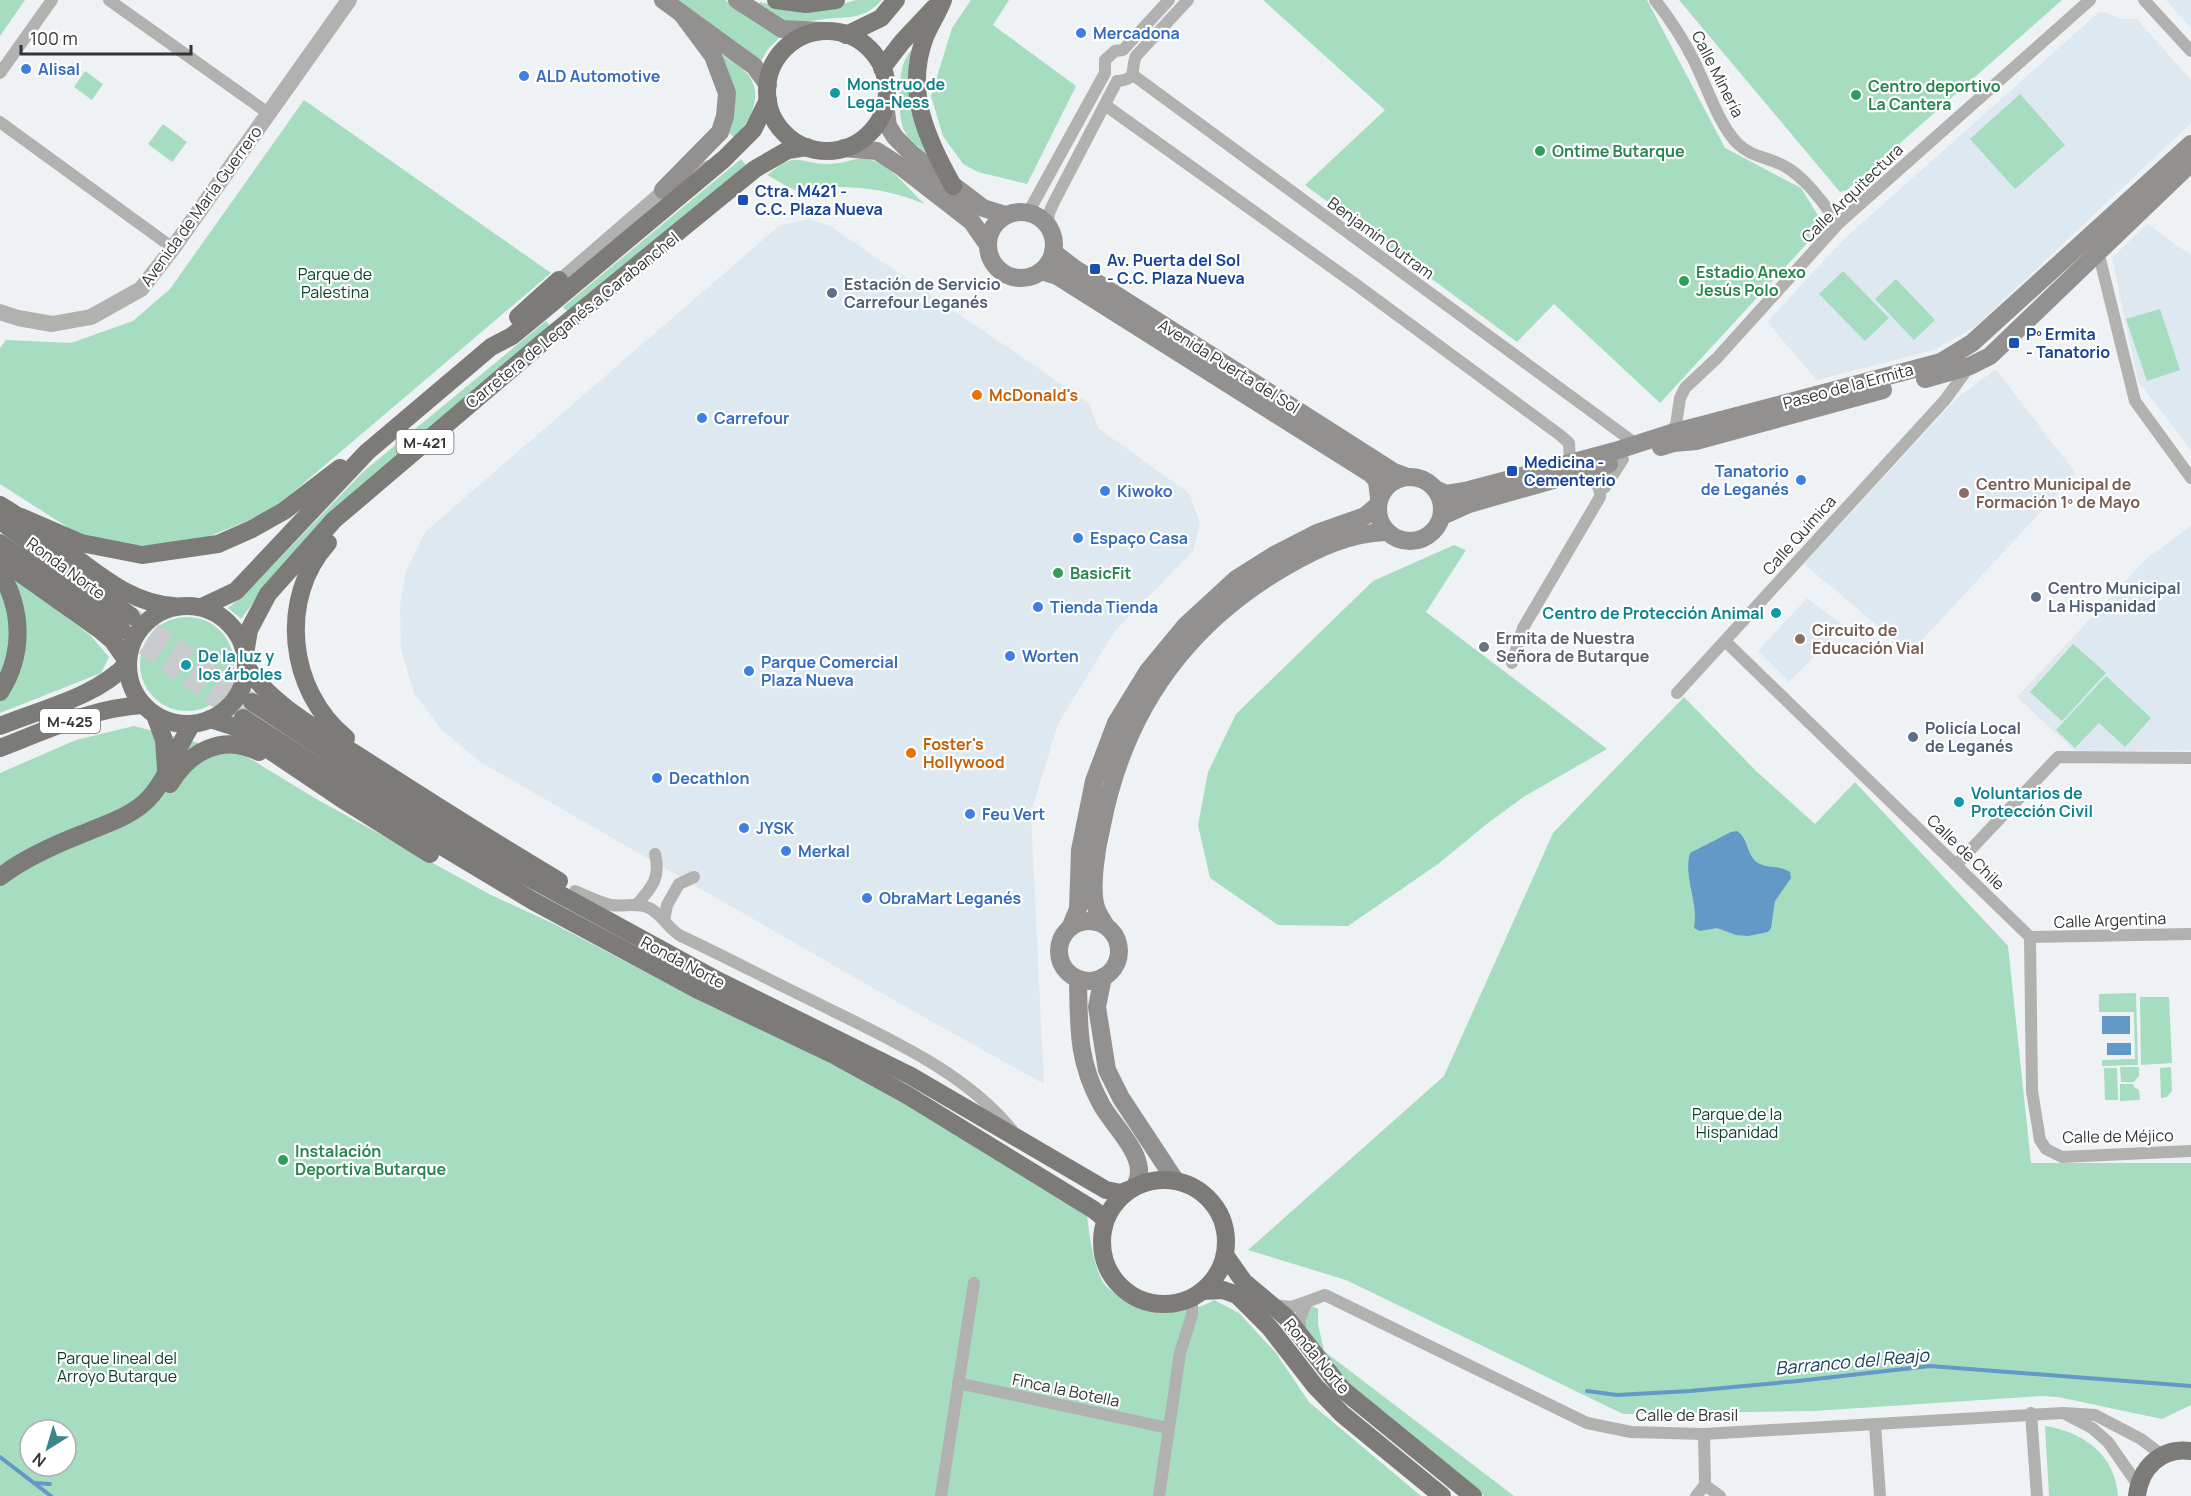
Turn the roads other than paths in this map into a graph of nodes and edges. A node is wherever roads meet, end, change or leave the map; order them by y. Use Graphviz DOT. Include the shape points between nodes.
graph roads {
  1 [pos="52,0"];
  2 [pos="109,0"];
  3 [pos="349,0"];
  4 [pos="663,0"];
  5 [pos="738,0"];
  6 [pos="776,0"];
  7 [pos="836,0"];
  8 [pos="896,0"];
  9 [pos="942,0"];
  10 [pos="1169,0"];
  11 [pos="1188,0"];
  12 [pos="1654,0"];
  13 [pos="2090,0"];
  14 [pos="2144,0"];
  15 [pos="681,13"];
  16 [pos="822,32"];
  17 [pos="846,34"];
  18 [pos="1121,50"];
  19 [pos="2191,51"];
  20 [pos="1134,61"];
  21 [pos="882,68"];
  22 [pos="0,73"];
  23 [pos="1105,73"];
  24 [pos="1132,75"];
  25 [pos="1117,81"];
  26 [pos="768,92"];
  27 [pos="885,104"];
  28 [pos="1105,105"];
  29 [pos="268,113"];
  30 [pos="0,122"];
  31 [pos="2191,144"];
  32 [pos="807,147"];
  33 [pos="844,148"];
  34 [pos="724,159"];
  35 [pos="2191,163"];
  36 [pos="953,186"];
  37 [pos="663,190"];
  38 [pos="1028,213"];
  39 [pos="1006,215"];
  40 [pos="1839,223"];
  41 [pos="1048,226"];
  42 [pos="988,245"];
  43 [pos="173,248"];
  44 [pos="2098,250"];
  45 [pos="1053,252"];
  46 [pos="1041,271"];
  47 [pos="559,280"];
  48 [pos="0,312"];
  49 [pos="491,347"];
  50 [pos="1970,366"];
  51 [pos="1930,377"];
  52 [pos="1945,400"];
  53 [pos="1611,426"];
  54 [pos="1668,434"];
  55 [pos="1636,444"];
  56 [pos="367,452"];
  57 [pos="1614,459"];
  58 [pos="1573,468"];
  59 [pos="383,477"];
  60 [pos="1407,477"];
  61 [pos="2191,478"];
  62 [pos="1435,489"];
  63 [pos="1600,490"];
  64 [pos="1378,502"];
  65 [pos="0,505"];
  66 [pos="1442,516"];
  67 [pos="21,518"];
  68 [pos="0,521"];
  69 [pos="1386,532"];
  70 [pos="0,543"];
  71 [pos="0,559"];
  72 [pos="0,572"];
  73 [pos="176,606"];
  74 [pos="202,608"];
  75 [pos="1725,641"];
  76 [pos="245,659"];
  77 [pos="127,663"];
  78 [pos="1512,663"];
  79 [pos="0,692"];
  80 [pos="1677,693"];
  81 [pos="149,710"];
  82 [pos="210,719"];
  83 [pos="192,724"];
  84 [pos="0,726"];
  85 [pos="0,748"];
  86 [pos="2191,758"];
  87 [pos="167,764"];
  88 [pos="342,799"];
  89 [pos="138,808"];
  90 [pos="444,810"];
  91 [pos="655,854"];
  92 [pos="1956,865"];
  93 [pos="0,877"];
  94 [pos="694,877"];
  95 [pos="575,891"];
  96 [pos="533,901"];
  97 [pos="637,904"];
  98 [pos="663,920"];
  99 [pos="1071,926"];
  100 [pos="1106,926"];
  101 [pos="2191,934"];
  102 [pos="2030,937"];
  103 [pos="1103,977"];
  104 [pos="1078,979"];
  105 [pos="820,1030"];
  106 [pos="1018,1138"];
  107 [pos="2191,1151"];
  108 [pos="1175,1180"];
  109 [pos="1131,1189"];
  110 [pos="1105,1219"];
  111 [pos="1225,1255"];
  112 [pos="974,1283"];
  113 [pos="1197,1294"];
  114 [pos="1307,1302"];
  115 [pos="1271,1305"];
  116 [pos="1300,1335"];
  117 [pos="958,1383"];
  118 [pos="2031,1413"];
  119 [pos="2063,1413"];
  120 [pos="1875,1425"];
  121 [pos="1168,1428"];
  122 [pos="1704,1434"];
  123 [pos="2190,1449"];
  124 [pos="2162,1455"];
  125 [pos="1705,1485"];
  126 [pos="2138,1491"];
  127 [pos="941,1496"];
  128 [pos="1159,1496"];
  129 [pos="1443,1496"];
  130 [pos="1473,1496"];
  131 [pos="1696,1496"];
  132 [pos="1720,1496"];
  133 [pos="1880,1496"];
  134 [pos="2037,1496"];
  1 -- 22 [label="street"];
  2 -- 29 [label="street"];
  3 -- 29 [label="street, Avenida de María Guerrero"];
  4 -- 15 [label="main road"];
  5 -- 16 [label="main road" via="782,29"];
  6 -- 7 [label="main road" via="806,4"];
  8 -- 17 [label="main road" via="881,18"];
  9 -- 21 [label="main road"];
  9 -- 36 [label="main road" via="921,52 918,98 934,150"];
  10 -- 18 [label="street"];
  11 -- 20 [label="street"];
  12 -- 40 [label="street, Calle Minería" via="1681,38 1737,143 1759,158 1784,165 1798,175"];
  13 -- 40 [label="street, Calle Arquitectura"];
  14 -- 19 [label="street"];
  15 -- 26 [label="main road" via="754,66"];
  15 -- 37 [label="main road" via="713,56 727,93 725,116 720,132"];
  16 -- 17 [label="main road, M-421"];
  16 -- 26 [label="main road, M-421" via="790,44 774,62"];
  17 -- 21 [label="main road" via="861,42"];
  18 -- 20 [label="street"];
  18 -- 23 [label="street" via="1105,60"];
  20 -- 24 [label="street"];
  21 -- 27 [label="main road, M-421"];
  23 -- 25 [label="street"];
  23 -- 38 [label="street"];
  24 -- 25 [label="street"];
  24 -- 53 [label="street, Benjamín Outram"];
  25 -- 28 [label="street"];
  26 -- 32 [label="main road" via="774,118 785,134"];
  26 -- 34 [label="main road, M-421" via="753,130"];
  27 -- 33 [label="main road, M-421" via="871,132"];
  27 -- 36 [label="main road" via="888,126 896,137"];
  28 -- 41 [label="street" via="1053,202"];
  28 -- 58 [label="street" via="1560,435 1569,443"];
  29 -- 43 [label="street, Avenida de María Guerrero"];
  30 -- 43 [label="street"];
  31 -- 54 [label="main road, Paseo de la Ermita" via="1972,343 1941,362"];
  32 -- 33 [label="main road, M-421"];
  32 -- 59 [label="main road, Carretera de Leganés a Carabanchel / M-421" via="788,150 755,170"];
  33 -- 42 [label="main road" via="877,152 900,166 972,222"];
  34 -- 37 [label="street, M-421" via="681,177"];
  34 -- 49 [label="main road, Carretera de Leganés a Carabanchel / M-421" via="512,336"];
  35 -- 44 [label="main road, Paseo de la Ermita"];
  36 -- 39 [label="main road" via="983,208"];
  37 -- 47 [label="street, M-421"];
  38 -- 39 [label="main road"];
  38 -- 41 [label="main road"];
  39 -- 42 [label="main road" via="993,227"];
  40 -- 54 [label="street, Calle Arquitectura" via="1717,358 1685,387 1676,425"];
  41 -- 45 [label="main road"];
  42 -- 46 [label="main road" via="993,262 1007,274 1024,278"];
  43 -- 48 [label="street, Avenida de María Guerrero" via="141,289 91,317 52,324"];
  44 -- 50 [label="main road, Paseo de la Ermita" via="1990,356"];
  44 -- 61 [label="street" via="2135,400"];
  45 -- 46 [label="main road"];
  45 -- 60 [label="main road, Avenida Puerta del Sol"];
  46 -- 64 [label="main road, Avenida Puerta del Sol" via="1058,276 1371,474 1377,480"];
  47 -- 49 [label="main road, M-421"];
  49 -- 56 [label="main road, Carretera de Leganés a Carabanchel / M-421"];
  50 -- 51 [label="main road, Paseo de la Ermita"];
  50 -- 52 [label="street, Calle Química"];
  51 -- 52 [label="street" via="1946,387"];
  51 -- 57 [label="main road, Paseo de la Ermita" via="1696,441"];
  52 -- 75 [label="street, Calle Química"];
  53 -- 55 [label="street, Benjamín Outram"];
  53 -- 57 [label="street"];
  54 -- 55 [label="main road, Paseo de la Ermita"];
  55 -- 57 [label="main road, Paseo de la Ermita"];
  56 -- 67 [label="main road" via="284,511 218,544 142,555 81,543"];
  56 -- 74 [label="main road, Carretera de Leganés a Carabanchel / M-421" via="236,591"];
  57 -- 58 [label="main road, Paseo de la Ermita"];
  57 -- 63 [label="street" via="1605,487"];
  58 -- 62 [label="main road, Paseo de la Ermita" via="1446,494"];
  58 -- 63 [label="street" via="1593,480"];
  58 -- 66 [label="main road, Paseo de la Ermita"];
  59 -- 76 [label="main road, Carretera de Leganés a Carabanchel / M-421" via="334,520 268,594 249,630"];
  59 -- 90 [label="main road" via="317,556 298,606 296,649 313,699 342,734"];
  60 -- 62 [label="main road" via="1418,478"];
  60 -- 64 [label="main road" via="1390,483"];
  62 -- 66 [label="main road"];
  63 -- 78 [label="street" via="1598,501 1523,628"];
  64 -- 69 [label="main road" via="1378,515"];
  64 -- 99 [label="main road" via="1365,516 1317,533 1236,579 1186,625 1148,671 1116,723 1094,781 1080,850 1078,909"];
  65 -- 67 [label="main road"];
  66 -- 69 [label="main road" via="1435,530 1421,540 1402,541"];
  67 -- 73 [label="main road" via="125,592 155,604"];
  68 -- 70 [label="main road, Ronda Norte" via="126,623"];
  69 -- 100 [label="main road" via="1333,543 1266,578 1186,645 1154,689 1130,734 1109,789 1096,851 1096,908"];
  71 -- 77 [label="main road" via="100,630 113,641"];
  72 -- 79 [label="main road" via="15,608 18,638 15,660"];
  73 -- 74 [label="main road"];
  73 -- 77 [label="main road" via="157,614 139,629"];
  74 -- 76 [label="main road" via="215,612 230,625 241,642"];
  75 -- 80 [label="street, Calle Química"];
  75 -- 92 [label="street, Calle de Chile"];
  76 -- 82 [label="main road, M-421" via="243,682 236,697"];
  76 -- 90 [label="main road" via="259,685 272,697"];
  77 -- 81 [label="main road" via="132,686"];
  77 -- 84 [label="main road, M-425" via="109,681 86,693"];
  81 -- 83 [label="main road, M-421" via="180,724"];
  81 -- 85 [label="main road, M-425" via="111,708 94,712"];
  81 -- 87 [label="main road" via="164,740"];
  82 -- 83 [label="main road, M-421"];
  82 -- 88 [label="main road, Ronda Norte" via="235,727"];
  83 -- 87 [label="main road"];
  86 -- 92 [label="street" via="2058,758"];
  87 -- 89 [label="main road" via="151,796"];
  88 -- 89 [label="main road" via="249,747 219,744 193,756 157,799"];
  88 -- 96 [label="main road, Ronda Norte" via="433,856 510,897"];
  89 -- 93 [label="main road" via="39,852"];
  90 -- 95 [label="main road"];
  91 -- 97 [label="street" via="656,876"];
  92 -- 102 [label="street, Calle de Chile"];
  94 -- 98 [label="street" via="679,884"];
  95 -- 97 [label="street" via="610,904"];
  95 -- 105 [label="main road" via="778,1000"];
  96 -- 105 [label="main road, Ronda Norte" via="423,835 247,710 517,872 713,978"];
  96 -- 110 [label="main road, Ronda Norte" via="907,1095"];
  97 -- 98 [label="street"];
  98 -- 106 [label="street" via="681,936 894,1041 952,1077 996,1111"];
  99 -- 100 [label="main road" via="1088,921"];
  99 -- 104 [label="main road" via="1061,939 1059,955 1065,969"];
  100 -- 103 [label="main road" via="1118,942 1119,952 1117,962"];
  101 -- 102 [label="street, Calle Argentina"];
  102 -- 107 [label="street, Calle de Méjico" via="2032,1091 2040,1140 2046,1149 2062,1156"];
  103 -- 104 [label="main road"];
  103 -- 108 [label="main road" via="1097,1007 1107,1070"];
  104 -- 109 [label="main road" via="1079,1039 1087,1076 1102,1106 1130,1145 1140,1170"];
  105 -- 106 [label="main road, Ronda Norte" via="911,1076"];
  106 -- 109 [label="main road, Ronda Norte" via="1106,1190 1120,1193"];
  108 -- 109 [label="main road, Ronda Norte" via="1154,1180"];
  108 -- 111 [label="main road" via="1198,1190 1215,1207 1225,1230"];
  109 -- 110 [label="main road"];
  110 -- 113 [label="main road, Ronda Norte" via="1104,1258 1123,1289 1156,1304 1174,1303"];
  111 -- 113 [label="main road" via="1219,1271"];
  111 -- 115 [label="main road, Ronda Norte" via="1244,1282"];
  112 -- 117 [label="street"];
  113 -- 121 [label="street" via="1180,1353"];
  113 -- 129 [label="main road, Ronda Norte" via="1223,1290 1237,1295 1342,1414"];
  114 -- 115 [label="street, Calle de Brasil" via="1292,1307"];
  114 -- 116 [label="street" via="1300,1318"];
  114 -- 122 [label="street, Calle de Brasil" via="1325,1295 1587,1423 1631,1432"];
  115 -- 116 [label="main road, Ronda Norte"];
  116 -- 130 [label="main road, Ronda Norte" via="1342,1389"];
  117 -- 121 [label="street, Finca la Botella"];
  117 -- 127 [label="street"];
  118 -- 119 [label="street, Calle de Brasil"];
  118 -- 120 [label="street, Calle de Brasil"];
  118 -- 134 [label="street"];
  119 -- 124 [label="street, Calle de Brasil" via="2095,1415"];
  119 -- 126 [label="street, Calle de Brasil" via="2092,1428 2108,1442"];
  120 -- 122 [label="street, Calle de Brasil"];
  120 -- 133 [label="street"];
  121 -- 128 [label="street"];
  122 -- 125 [label="street"];
  123 -- 124 [label="main road"];
  124 -- 126 [label="main road" via="2147,1468"];
  125 -- 131 [label="street"];
  125 -- 132 [label="street"];
}
